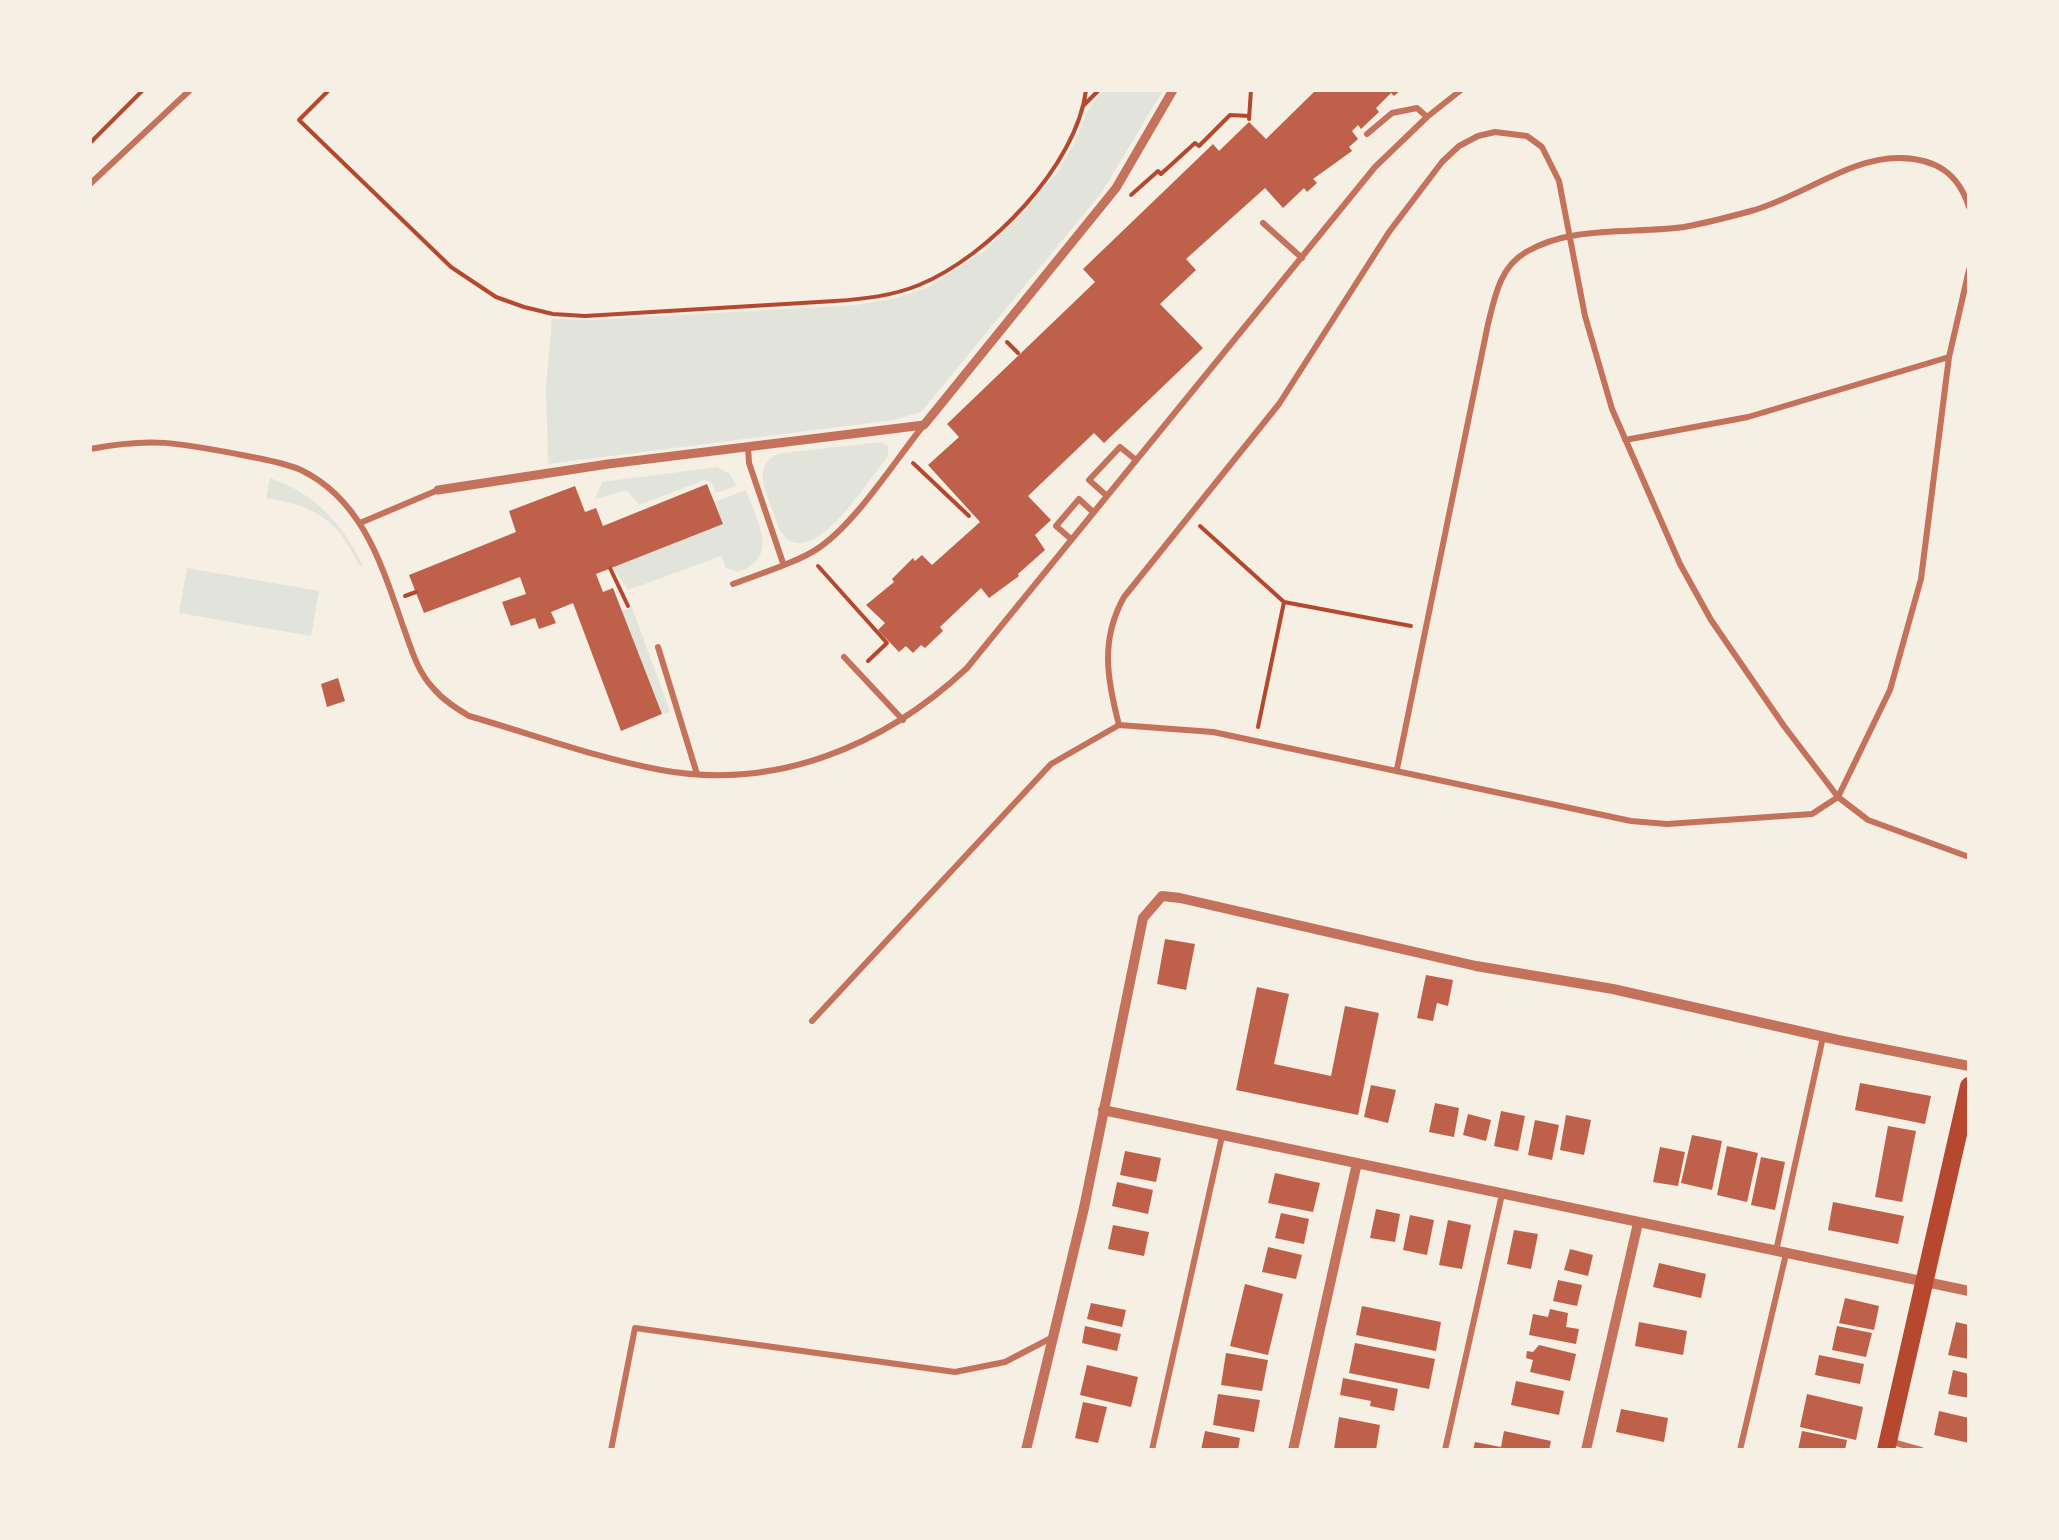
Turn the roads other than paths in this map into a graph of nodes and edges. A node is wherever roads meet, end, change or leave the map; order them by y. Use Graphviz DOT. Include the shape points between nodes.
graph roads {
  1 [pos="190,90"];
  2 [pos="1173,90"];
  3 [pos="1462,90"];
  4 [pos="1427,117"];
  5 [pos="1367,134"];
  6 [pos="90,184"];
  7 [pos="1969,207"];
  8 [pos="1263,224"];
  9 [pos="1569,236"];
  10 [pos="1302,258"];
  11 [pos="1969,270"];
  12 [pos="1949,357"];
  13 [pos="924,425"];
  14 [pos="1624,440"];
  15 [pos="748,447"];
  16 [pos="90,448"];
  17 [pos="1136,460"];
  18 [pos="438,490"];
  19 [pos="1107,496"];
  20 [pos="1093,512"];
  21 [pos="360,523"];
  22 [pos="1071,539"];
  23 [pos="783,563"];
  24 [pos="733,584"];
  25 [pos="658,647"];
  26 [pos="844,657"];
  27 [pos="903,720"];
  28 [pos="1119,725"];
  29 [pos="1397,769"];
  30 [pos="697,774"];
  31 [pos="1838,797"];
  32 [pos="1969,857"];
  33 [pos="812,1021"];
  34 [pos="1823,1037"];
  35 [pos="1969,1066"];
  36 [pos="1969,1086"];
  37 [pos="1103,1110"];
  38 [pos="1223,1135"];
  39 [pos="1357,1163"];
  40 [pos="1502,1194"];
  41 [pos="1638,1223"];
  42 [pos="1781,1253"];
  43 [pos="1924,1281"];
  44 [pos="1969,1291"];
  45 [pos="1054,1336"];
  46 [pos="1886,1446"];
  47 [pos="611,1450"];
  48 [pos="1026,1450"];
  49 [pos="1152,1450"];
  50 [pos="1293,1450"];
  51 [pos="1445,1450"];
  52 [pos="1586,1450"];
  53 [pos="1740,1450"];
  54 [pos="1921,1450"];
  1 -- 6 [label="lane"];
  2 -- 13 [label="street" via="1116,188"];
  3 -- 4 [label="lane"];
  4 -- 5 [label="lane" via="1414,108 1395,111"];
  4 -- 10 [label="lane" via="1375,167"];
  7 -- 9 [label="lane" via="1950,172 1936,162 1879,158 1754,211 1685,226"];
  8 -- 10 [label="lane"];
  9 -- 14 [label="lane" via="1593,350"];
  9 -- 28 [label="lane" via="1559,181 1542,147 1527,136 1495,132 1459,146 1442,162 1279,404 1113,616 1106,658"];
  9 -- 29 [label="lane" via="1522,254 1498,289"];
  10 -- 17 [label="lane"];
  11 -- 12 [label="lane"];
  12 -- 14 [label="lane" via="1748,417"];
  12 -- 31 [label="lane" via="1920,582 1890,690"];
  13 -- 15 [label="street"];
  13 -- 23 [label="lane" via="832,537"];
  14 -- 31 [label="lane" via="1711,620"];
  15 -- 18 [label="street"];
  15 -- 23 [label="lane"];
  16 -- 21 [label="lane" via="164,440 288,465 331,489"];
  17 -- 19 [label="lane"];
  17 -- 19 [label="lane" via="1120,447 1089,480"];
  18 -- 21 [label="lane"];
  19 -- 20 [label="lane"];
  20 -- 22 [label="lane"];
  20 -- 22 [label="lane" via="1079,499 1056,526"];
  21 -- 30 [label="lane" via="418,666 450,704 470,716 631,764"];
  22 -- 27 [label="lane" via="967,668"];
  23 -- 24 [label="lane"];
  25 -- 30 [label="lane"];
  26 -- 27 [label="lane"];
  27 -- 30 [label="lane" via="814,762"];
  28 -- 29 [label="lane" via="1191,729"];
  28 -- 33 [label="lane" via="1051,764"];
  29 -- 31 [label="lane" via="1667,824 1812,814"];
  31 -- 32 [label="lane" via="1868,820"];
  34 -- 35 [label="street"];
  34 -- 37 [label="street" via="1162,896 1143,918"];
  34 -- 42 [label="lane"];
  36 -- 43 [label="main road"];
  37 -- 38 [label="street"];
  37 -- 45 [label="street"];
  38 -- 39 [label="street"];
  38 -- 49 [label="lane"];
  39 -- 40 [label="street"];
  39 -- 50 [label="street"];
  40 -- 41 [label="street"];
  40 -- 51 [label="lane"];
  41 -- 42 [label="street"];
  41 -- 52 [label="street"];
  42 -- 43 [label="street"];
  42 -- 53 [label="lane"];
  43 -- 44 [label="street"];
  43 -- 46 [label="main road"];
  45 -- 47 [label="lane" via="1005,1362 955,1372 635,1328"];
  45 -- 48 [label="street"];
  46 -- 54 [label="lane"];
}
